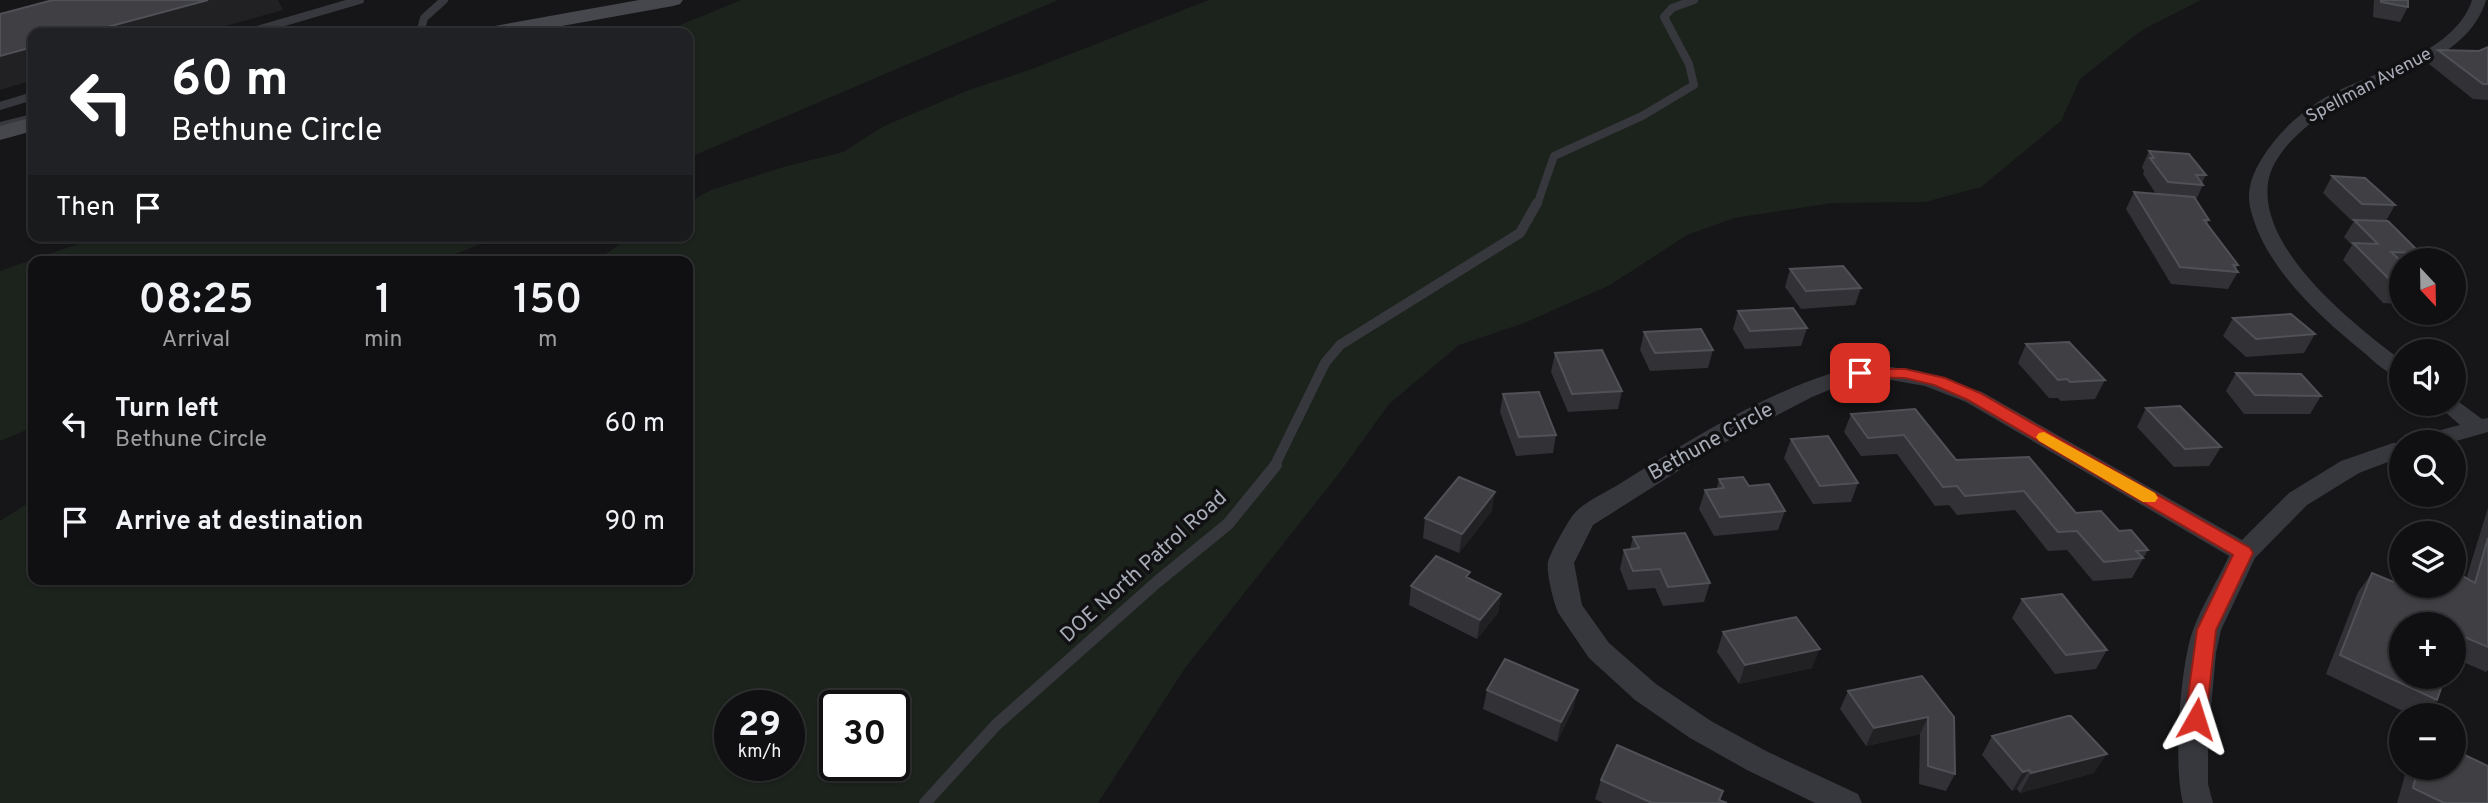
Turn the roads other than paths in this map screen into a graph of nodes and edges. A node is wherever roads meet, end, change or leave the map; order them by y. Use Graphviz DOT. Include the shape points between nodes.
graph roads {
  1 [pos="360,0"];
  2 [pos="444,0"];
  3 [pos="673,0"];
  4 [pos="1694,0"];
  5 [pos="2479,0"];
  6 [pos="264,28"];
  7 [pos="421,28"];
  8 [pos="517,28"];
  9 [pos="28,98"];
  10 [pos="0,106"];
  11 [pos="28,122"];
  12 [pos="28,123"];
  13 [pos="0,126"];
  14 [pos="0,134"];
  15 [pos="2389,361"];
  16 [pos="2466,416"];
  17 [pos="2483,426"];
  18 [pos="2466,430"];
  19 [pos="2389,453"];
  20 [pos="2244,553"];
  21 [pos="925,803"];
  22 [pos="1847,803"];
  23 [pos="2198,803"];
  1 -- 6 [label="lane"];
  2 -- 7 [label="lane" via="424,18"];
  3 -- 8 [label="street"];
  4 -- 21 [label="lane, DOE North Patrol Road" via="1672,8 1664,17 1689,64 1694,85 1642,116 1554,156 1535,210 1520,233 1340,345 1325,363 1276,465 1228,524 996,725"];
  5 -- 15 [label="street, Spellman Avenue" via="2470,21 2447,43 2329,103 2299,124 2283,140 2259,182 2261,214 2276,250 2337,319"];
  9 -- 10 [label="lane"];
  11 -- 13 [label="lane"];
  12 -- 14 [label="street"];
  16 -- 17 [label="street"];
  17 -- 18 [label="street"];
  19 -- 20 [label="street" via="2350,467 2298,499"];
  20 -- 22 [label="street, Bethune Circle" via="1974,397 1905,373 1860,373 1826,382 1685,452 1583,519 1570,533 1561,558 1559,584 1577,625 1612,665 1664,705 1746,755 1798,784"];
  20 -- 23 [label="street" via="2207,630 2202,653 2193,741"];
}
